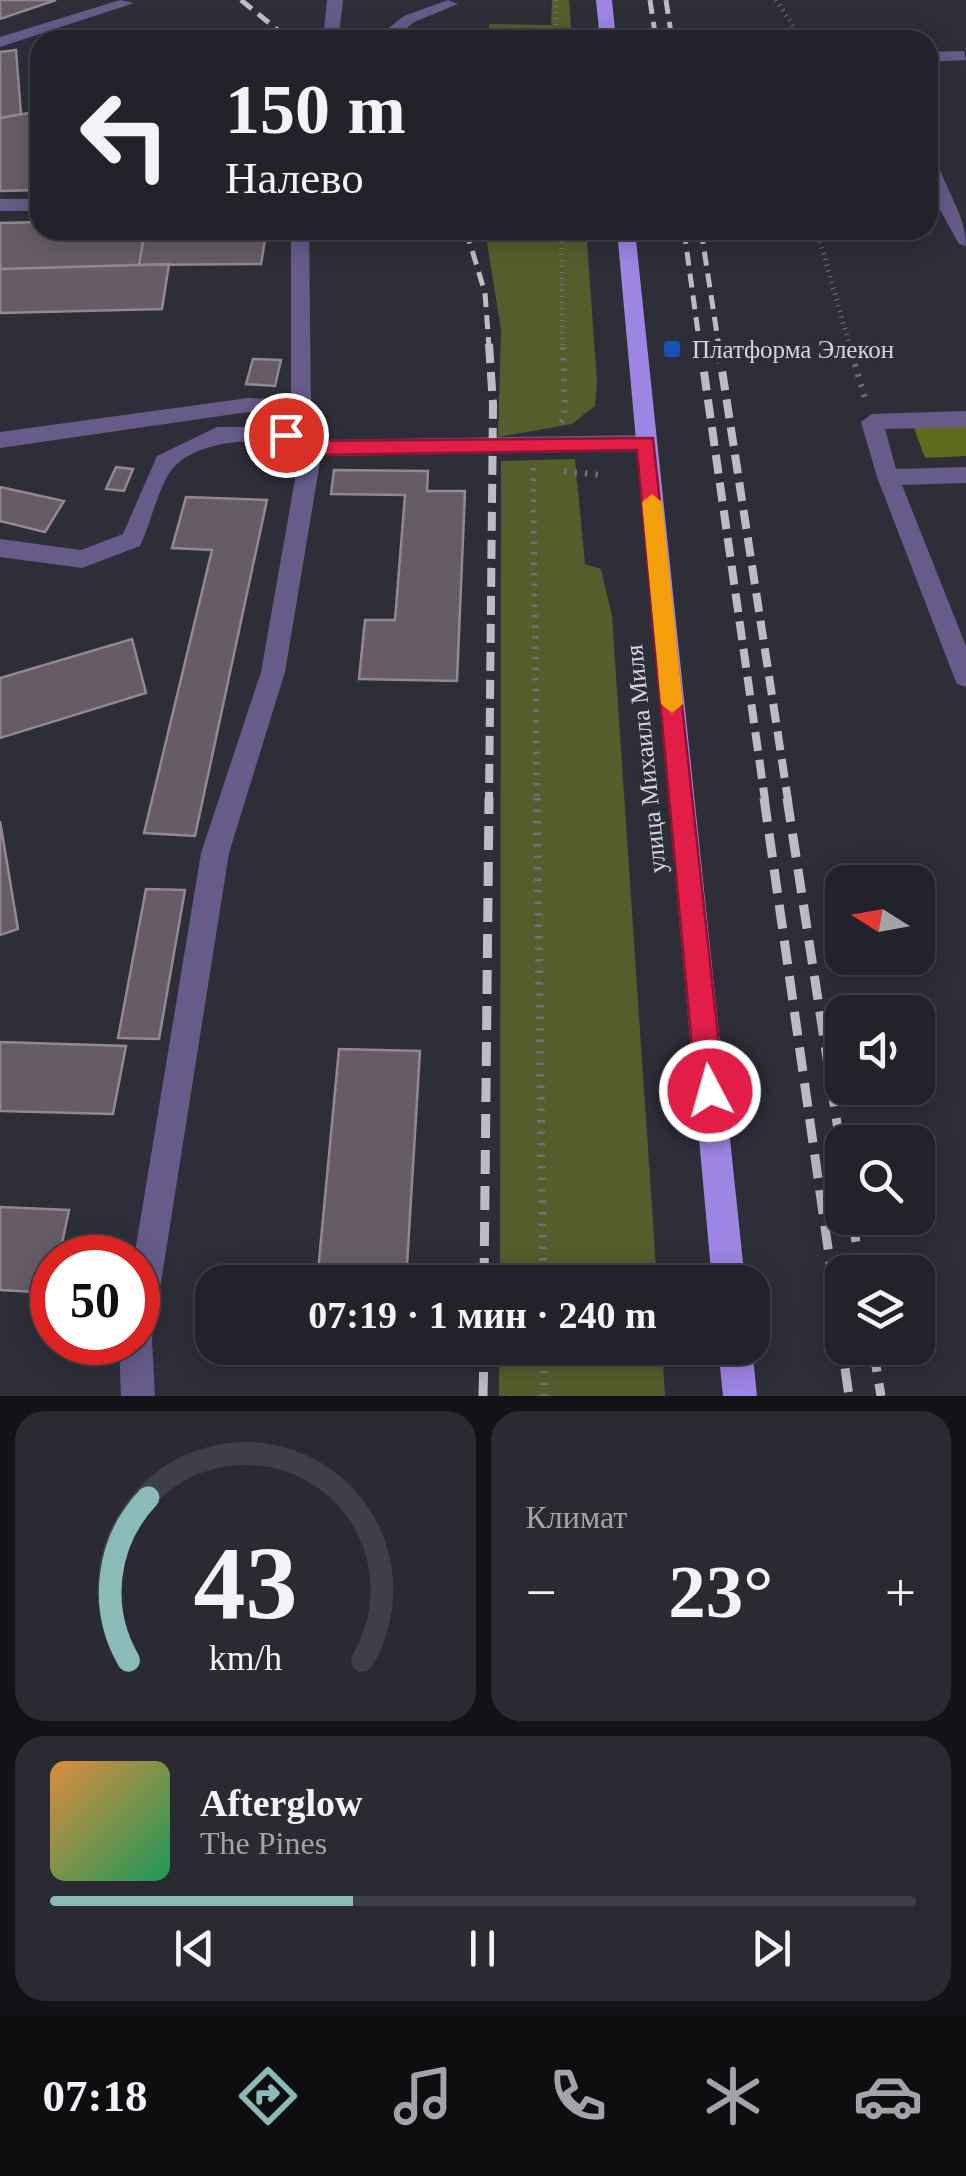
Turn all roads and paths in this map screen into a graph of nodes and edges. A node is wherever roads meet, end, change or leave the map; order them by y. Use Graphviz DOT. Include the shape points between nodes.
graph roads {
  1 [pos="335,0"];
  2 [pos="556,0"];
  3 [pos="604,0"];
  4 [pos="776,0"];
  5 [pos="126,3"];
  6 [pos="450,4"];
  7 [pos="39,30"];
  8 [pos="332,30"];
  9 [pos="403,30"];
  10 [pos="557,30"];
  11 [pos="607,30"];
  12 [pos="796,30"];
  13 [pos="30,33"];
  14 [pos="0,42"];
  15 [pos="938,56"];
  16 [pos="964,56"];
  17 [pos="938,191"];
  18 [pos="0,205"];
  19 [pos="30,205"];
  20 [pos="300,240"];
  21 [pos="561,240"];
  22 [pos="627,240"];
  23 [pos="820,240"];
  24 [pos="966,240"];
  25 [pos="300,408"];
  26 [pos="966,418"];
  27 [pos="872,422"];
  28 [pos="0,440"];
  29 [pos="299,442"];
  30 [pos="540,443"];
  31 [pos="646,443"];
  32 [pos="966,475"];
  33 [pos="888,477"];
  34 [pos="0,548"];
  35 [pos="966,677"];
  36 [pos="154,1235"];
  37 [pos="542,1265"];
  38 [pos="727,1265"];
  39 [pos="137,1365"];
  40 [pos="543,1365"];
  41 [pos="737,1365"];
  42 [pos="138,1396"];
  43 [pos="544,1396"];
  44 [pos="740,1396"];
  1 -- 8 [label="lane"];
  2 -- 10 [label="path"];
  3 -- 11 [label="main road"];
  4 -- 12 [label="path"];
  5 -- 7 [label="lane"];
  6 -- 9 [label="lane" via="409,20"];
  13 -- 14 [label="lane"];
  15 -- 16 [label="lane"];
  17 -- 24 [label="lane"];
  18 -- 19 [label="lane"];
  20 -- 25 [label="lane"];
  21 -- 30 [label="path" via="566,417"];
  22 -- 31 [label="main road, улица Михаила Миля"];
  23 -- 27 [label="path"];
  25 -- 28 [label="lane" via="248,405"];
  25 -- 29 [label="lane"];
  26 -- 27 [label="lane"];
  27 -- 33 [label="lane"];
  29 -- 30 [label="lane" via="492,449"];
  29 -- 34 [label="lane" via="218,435 165,462 132,540 82,559"];
  29 -- 36 [label="lane" via="273,672 215,853"];
  30 -- 31 [label="lane"];
  30 -- 37 [label="path" via="533,449 533,468"];
  31 -- 38 [label="main road, улица Михаила Миля"];
  32 -- 33 [label="lane"];
  33 -- 35 [label="lane"];
  39 -- 42 [label="lane"];
  40 -- 43 [label="path"];
  41 -- 44 [label="main road"];
}
